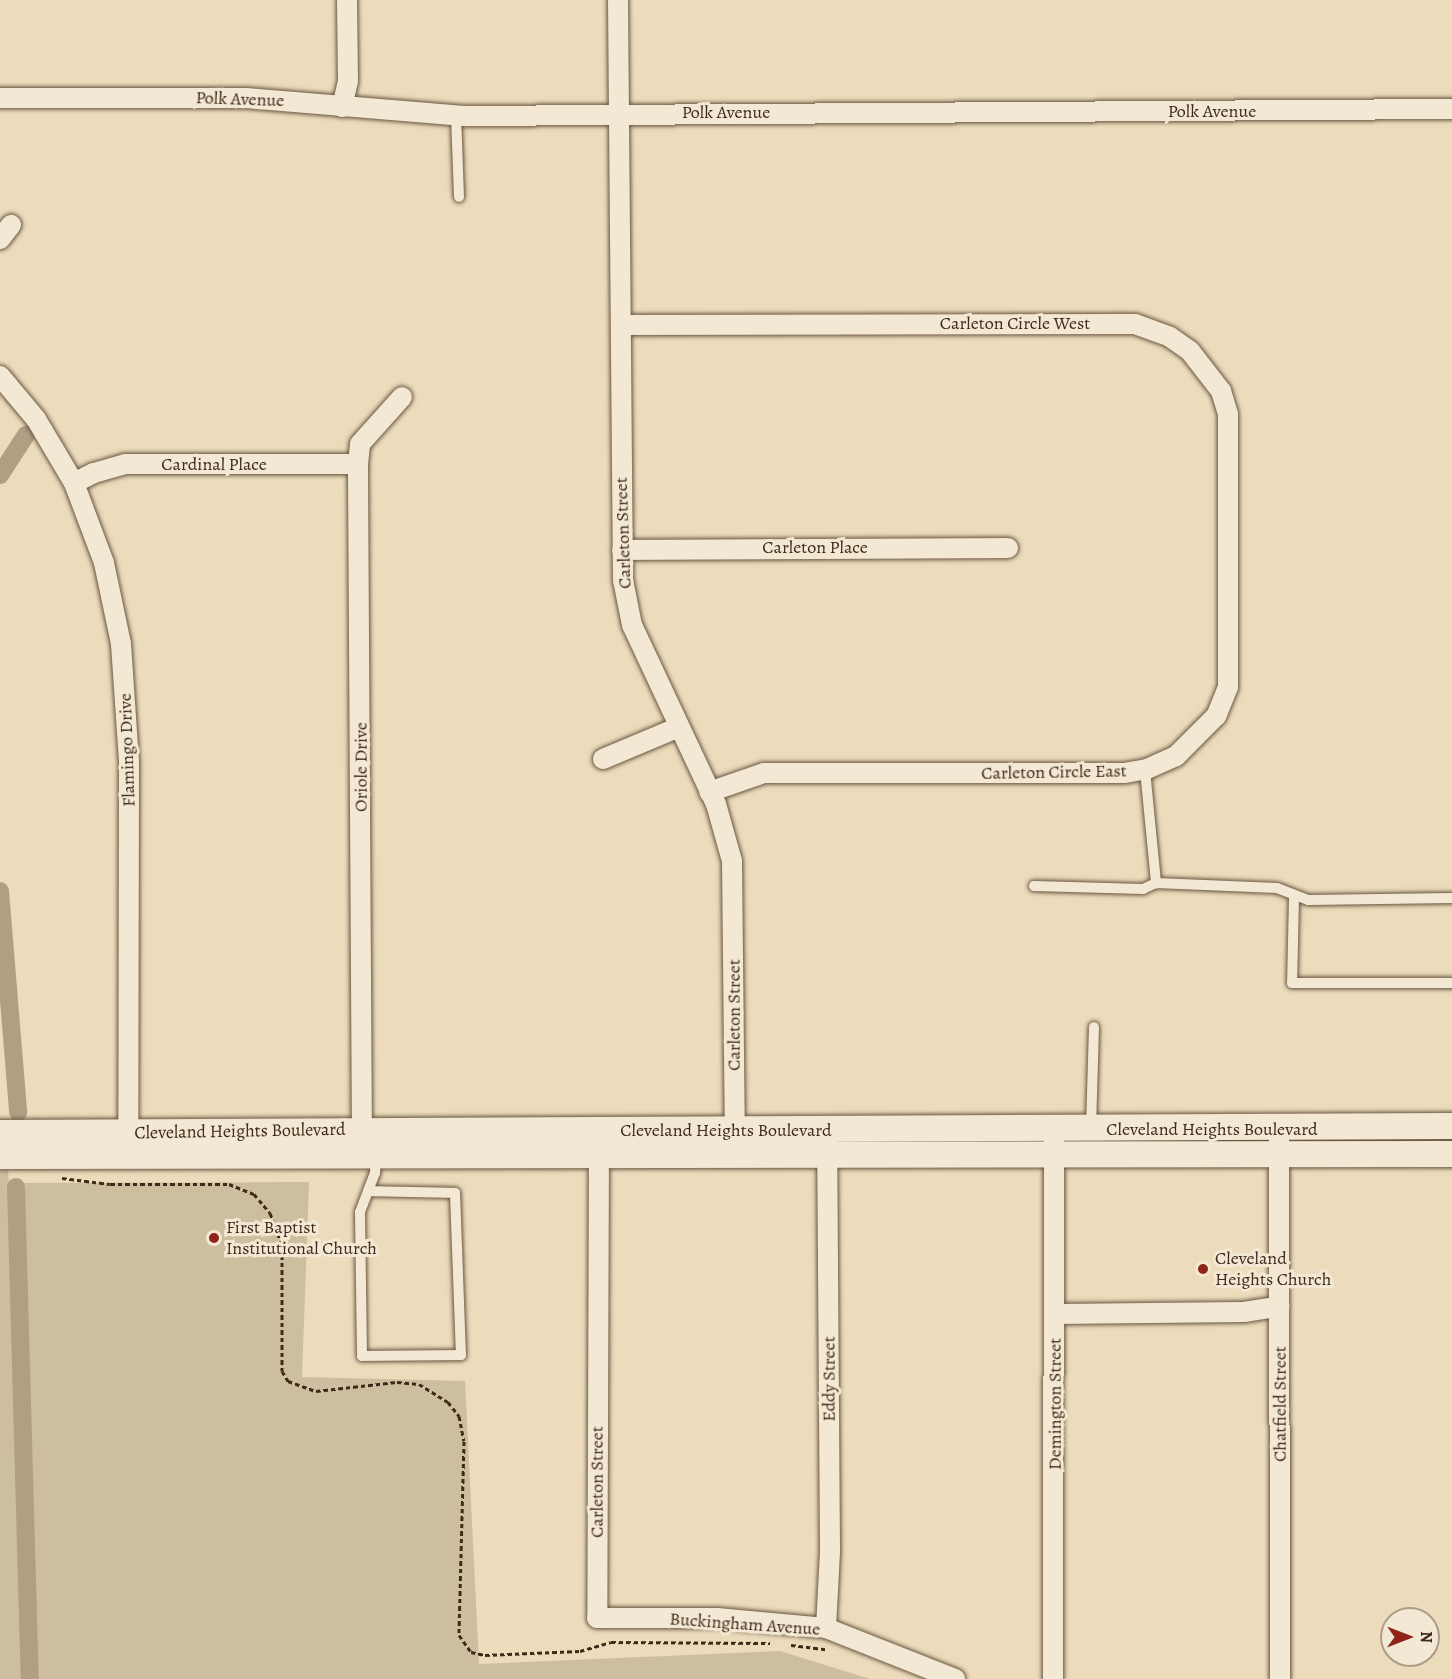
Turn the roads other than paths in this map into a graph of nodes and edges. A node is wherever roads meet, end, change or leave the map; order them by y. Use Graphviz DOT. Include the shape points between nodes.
graph roads {
  1 [pos="347,0"];
  2 [pos="618,0"];
  3 [pos="0,98"];
  4 [pos="342,107"];
  5 [pos="1452,109"];
  6 [pos="620,114"];
  7 [pos="456,115"];
  8 [pos="459,197"];
  9 [pos="621,325"];
  10 [pos="0,376"];
  11 [pos="402,397"];
  12 [pos="358,464"];
  13 [pos="74,483"];
  14 [pos="1008,548"];
  15 [pos="622,550"];
  16 [pos="1230,551"];
  17 [pos="679,727"];
  18 [pos="603,759"];
  19 [pos="1144,770"];
  20 [pos="709,792"];
  21 [pos="1156,883"];
  22 [pos="1034,886"];
  23 [pos="1294,898"];
  24 [pos="1452,898"];
  25 [pos="1452,983"];
  26 [pos="1094,1027"];
  27 [pos="1452,1126"];
  28 [pos="1054,1129"];
  29 [pos="1091,1129"];
  30 [pos="1280,1129"];
  31 [pos="0,1133"];
  32 [pos="735,1141"];
  33 [pos="599,1142"];
  34 [pos="827,1142"];
  35 [pos="128,1144"];
  36 [pos="367,1146"];
  37 [pos="1452,1154"];
  38 [pos="1054,1155"];
  39 [pos="1090,1155"];
  40 [pos="1280,1155"];
  41 [pos="0,1156"];
  42 [pos="368,1191"];
  43 [pos="1280,1306"];
  44 [pos="1055,1314"];
  45 [pos="597,1618"];
  46 [pos="826,1628"];
  47 [pos="955,1679"];
  48 [pos="1053,1679"];
  49 [pos="1280,1679"];
  1 -- 4 [label="street" via="348,81"];
  2 -- 6 [label="street, Carleton Street"];
  3 -- 4 [label="street, Polk Avenue" via="246,98"];
  4 -- 7 [label="street, Polk Avenue"];
  5 -- 6 [label="street, Polk Avenue"];
  6 -- 7 [label="street, Polk Avenue"];
  6 -- 9 [label="street, Carleton Street"];
  7 -- 8 [label="lane"];
  9 -- 15 [label="street, Carleton Street"];
  9 -- 16 [label="street, Carleton Circle West" via="1135,324 1170,337 1208,371 1228,414"];
  10 -- 13 [label="street, Flamingo Drive" via="43,428"];
  11 -- 12 [label="street, Oriole Drive" via="360,444"];
  12 -- 13 [label="street, Cardinal Place" via="126,465 94,472"];
  12 -- 36 [label="street, Oriole Drive"];
  13 -- 35 [label="street, Flamingo Drive" via="104,563 121,644 126,694"];
  14 -- 15 [label="street, Carleton Place"];
  15 -- 17 [label="street, Carleton Street" via="632,626"];
  16 -- 19 [label="street, Carleton Circle East" via="1228,687 1216,716 1198,738 1176,756"];
  17 -- 18 [label="street"];
  17 -- 20 [label="street, Carleton Street"];
  19 -- 20 [label="street, Carleton Circle East" via="764,772"];
  19 -- 21 [label="lane"];
  20 -- 32 [label="street, Carleton Street" via="732,861"];
  21 -- 22 [label="lane" via="1143,889"];
  21 -- 23 [label="lane" via="1277,888"];
  23 -- 24 [label="lane"];
  23 -- 25 [label="lane" via="1293,983"];
  26 -- 29 [label="lane"];
  27 -- 30 [label="street, Cleveland Heights Boulevard"];
  28 -- 29 [label="street, Cleveland Heights Boulevard"];
  28 -- 34 [label="street, Cleveland Heights Boulevard"];
  28 -- 38 [label="street, Demington Street"];
  29 -- 30 [label="street, Cleveland Heights Boulevard"];
  29 -- 39 [label="lane"];
  30 -- 40 [label="street, Chatfield Street"];
  31 -- 35 [label="street, Cleveland Heights Boulevard"];
  32 -- 33 [label="street, Cleveland Heights Boulevard"];
  32 -- 34 [label="street, Cleveland Heights Boulevard"];
  33 -- 36 [label="street, Cleveland Heights Boulevard"];
  33 -- 45 [label="street, Carleton Street"];
  34 -- 38 [label="street, Cleveland Heights Boulevard"];
  34 -- 46 [label="street, Eddy Street" via="830,1551"];
  35 -- 36 [label="street, Cleveland Heights Boulevard"];
  35 -- 41 [label="street, Cleveland Heights Boulevard"];
  36 -- 42 [label="lane"];
  37 -- 40 [label="street, Cleveland Heights Boulevard"];
  38 -- 39 [label="street, Cleveland Heights Boulevard"];
  38 -- 44 [label="street, Demington Street"];
  39 -- 40 [label="street, Cleveland Heights Boulevard"];
  40 -- 43 [label="street, Chatfield Street"];
  42 -- 42 [label="lane" via="360,1212 362,1356 460,1355 454,1193"];
  43 -- 44 [label="street" via="1244,1312"];
  43 -- 49 [label="street, Chatfield Street"];
  44 -- 48 [label="street, Demington Street"];
  45 -- 46 [label="street, Buckingham Avenue" via="717,1618"];
  46 -- 47 [label="street, Buckingham Avenue"];
}
